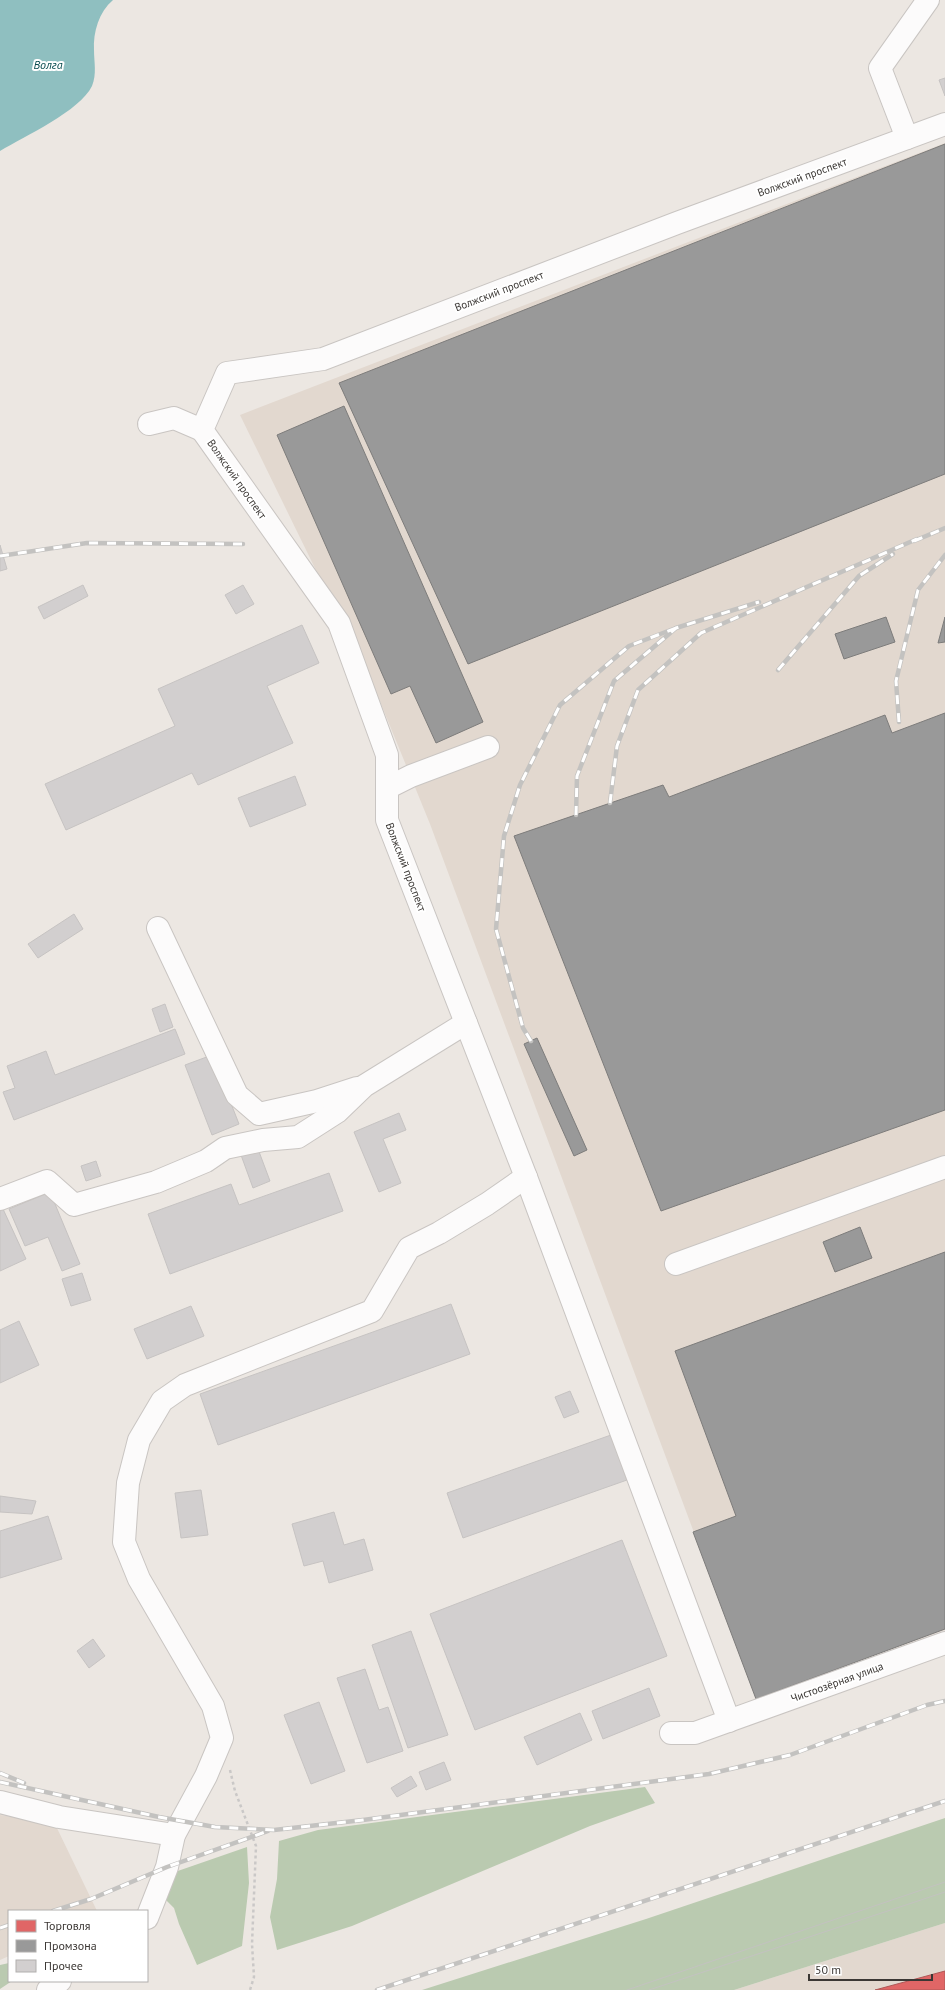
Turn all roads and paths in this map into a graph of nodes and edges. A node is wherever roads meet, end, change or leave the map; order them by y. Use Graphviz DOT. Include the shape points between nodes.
graph roads {
  1 [pos="928,0"];
  2 [pos="945,124"];
  3 [pos="907,138"];
  4 [pos="149,424"];
  5 [pos="202,430"];
  6 [pos="488,747"];
  7 [pos="387,788"];
  8 [pos="158,928"];
  9 [pos="466,1023"];
  10 [pos="364,1086"];
  11 [pos="945,1167"];
  12 [pos="526,1177"];
  13 [pos="0,1199"];
  14 [pos="676,1264"];
  15 [pos="945,1643"];
  16 [pos="729,1721"];
  17 [pos="672,1733"];
  18 [pos="229,1769"];
  19 [pos="0,1802"];
  20 [pos="174,1835"];
  21 [pos="148,1915"];
  22 [pos="59,1982"];
  23 [pos="48,1990"];
  24 [pos="250,1990"];
  1 -- 3 [label="street" via="880,68"];
  2 -- 3 [label="street, Волжский проспект"];
  3 -- 5 [label="street, Волжский проспект" via="323,359 227,373"];
  4 -- 5 [label="street" via="174,418"];
  5 -- 7 [label="street, Волжский проспект" via="339,623 387,755"];
  6 -- 7 [label="street" via="410,776"];
  7 -- 9 [label="street, Волжский проспект" via="387,820"];
  8 -- 10 [label="street" via="237,1095 259,1114 316,1101"];
  9 -- 10 [label="street"];
  9 -- 12 [label="street, Волжский проспект"];
  10 -- 13 [label="street" via="337,1112 298,1137 263,1140 225,1148 206,1162 156,1182 74,1205 47,1181"];
  11 -- 14 [label="street"];
  12 -- 16 [label="street, Волжский проспект"];
  12 -- 20 [label="street" via="439,1234 409,1248 372,1311 184,1385 162,1401 139,1440 128,1483 124,1542 139,1579 213,1706 222,1738 206,1776"];
  15 -- 16 [label="street, Чистоозёрная улица"];
  16 -- 17 [label="street, Чистоозёрная улица" via="695,1733"];
  18 -- 24 [label="path" via="256,1846 252,1944 254,1977"];
  19 -- 20 [label="street" via="59,1817"];
  20 -- 21 [label="street" via="167,1867"];
  22 -- 23 [label="street"];
}
